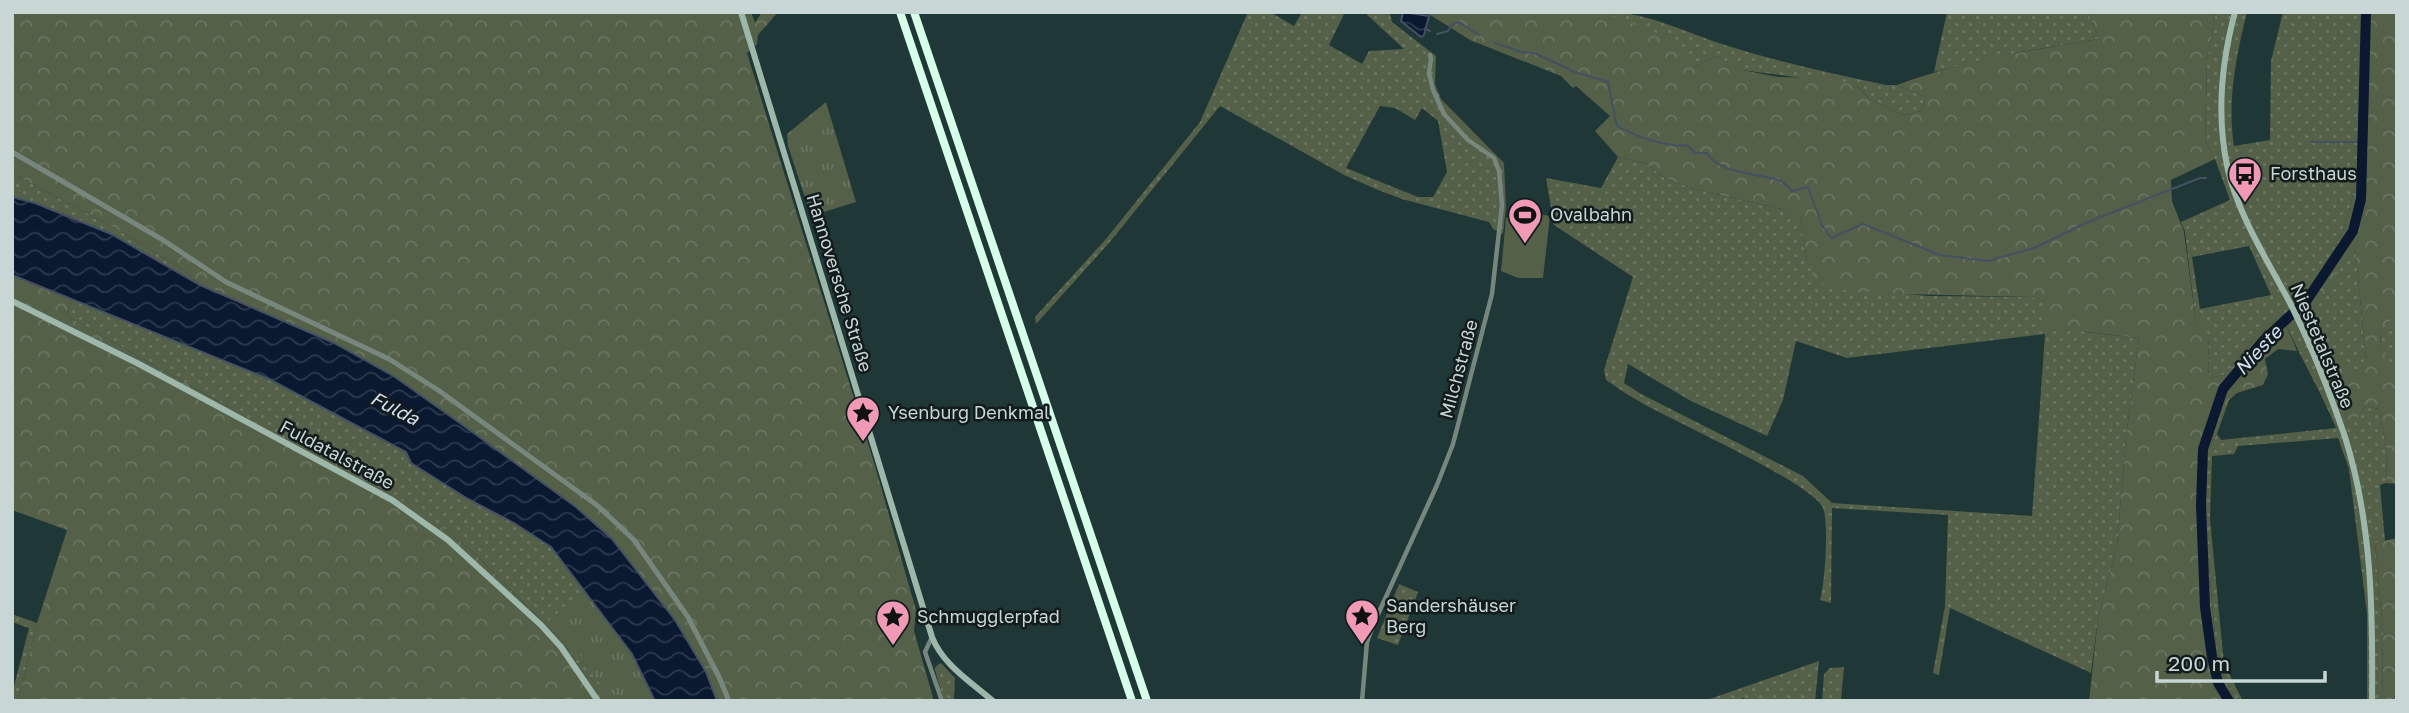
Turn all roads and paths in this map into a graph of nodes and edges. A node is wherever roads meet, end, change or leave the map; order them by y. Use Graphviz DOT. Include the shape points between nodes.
graph roads {
  1 [pos="741,12"];
  2 [pos="900,12"];
  3 [pos="914,12"];
  4 [pos="2235,12"];
  5 [pos="1430,55"];
  6 [pos="12,152"];
  7 [pos="12,301"];
  8 [pos="932,637"];
  9 [pos="598,701"];
  10 [pos="729,701"];
  11 [pos="942,701"];
  12 [pos="993,701"];
  13 [pos="1132,701"];
  14 [pos="1147,701"];
  15 [pos="1362,701"];
  16 [pos="2372,701"];
  1 -- 8 [label="main road, Hannoversche Straße"];
  2 -- 13 [label="highway"];
  3 -- 14 [label="highway"];
  4 -- 16 [label="main road, Niestetalstraße" via="2221,80 2228,171 2244,214 2297,318 2353,466 2371,594"];
  5 -- 15 [label="street, Milchstraße" via="1433,90 1444,114 1468,140 1494,158 1502,205 1487,316 1453,444 1367,642"];
  6 -- 10 [label="street" via="226,282 389,359 598,506 634,540 688,617"];
  7 -- 9 [label="main road, Fuldatalstraße" via="393,500 448,540 541,625"];
  8 -- 11 [label="street" via="925,652"];
  8 -- 12 [label="main road, Hannoversche Straße" via="949,664"];
}
